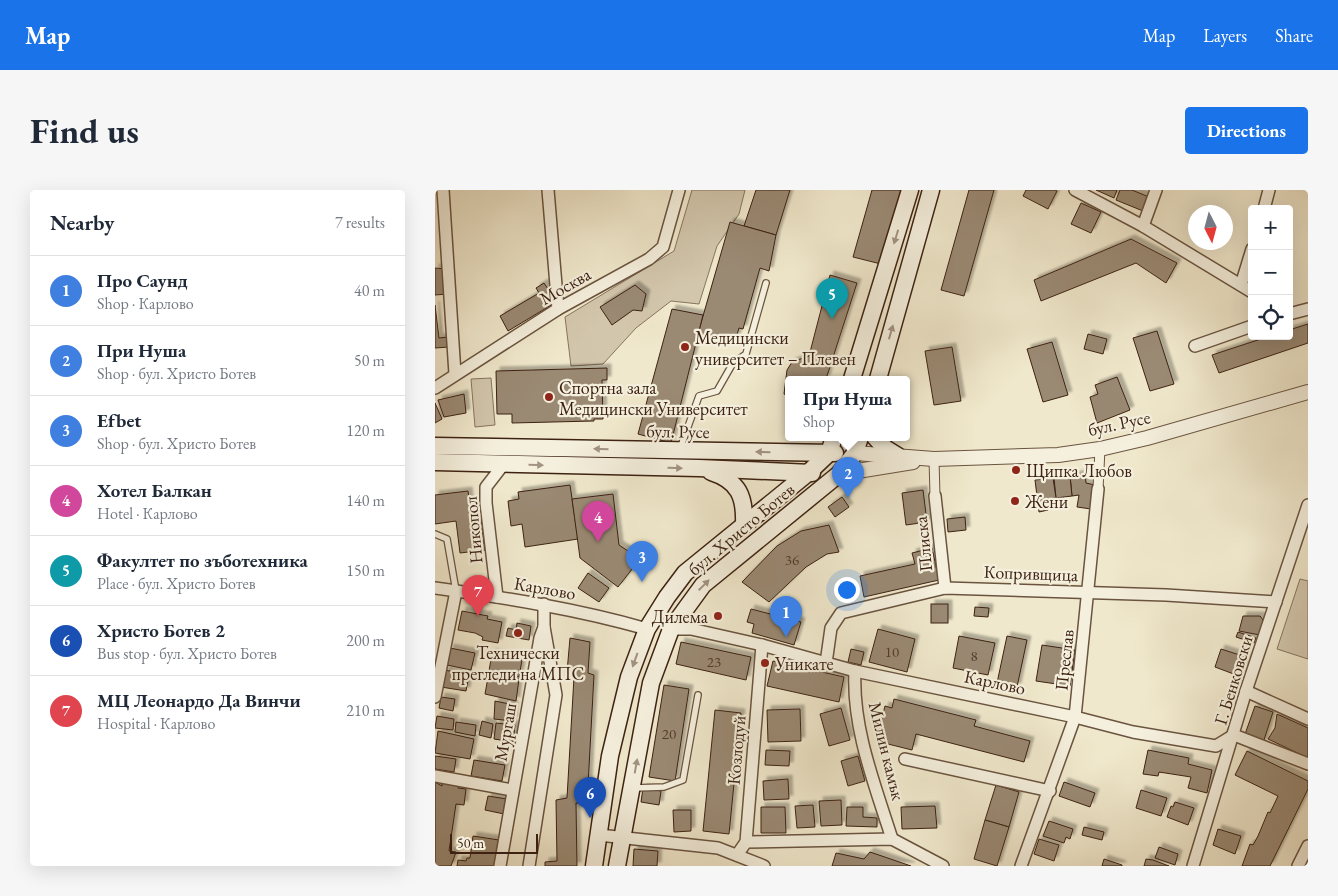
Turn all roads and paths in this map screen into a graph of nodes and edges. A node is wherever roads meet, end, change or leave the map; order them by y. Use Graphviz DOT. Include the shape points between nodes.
graph roads {
  1 [pos="443,190"];
  2 [pos="548,190"];
  3 [pos="679,190"];
  4 [pos="910,190"];
  5 [pos="931,190"];
  6 [pos="1075,190"];
  7 [pos="1156,190"];
  8 [pos="1269,190"];
  9 [pos="1265,205"];
  10 [pos="1143,226"];
  11 [pos="1252,250"];
  12 [pos="766,283"];
  13 [pos="1241,286"];
  14 [pos="1248,290"];
  15 [pos="557,309"];
  16 [pos="1308,309"];
  17 [pos="1293,313"];
  18 [pos="1248,327"];
  19 [pos="1195,346"];
  20 [pos="455,374"];
  21 [pos="853,376"];
  22 [pos="879,376"];
  23 [pos="435,388"];
  24 [pos="1308,392"];
  25 [pos="833,441"];
  26 [pos="859,441"];
  27 [pos="879,441"];
  28 [pos="435,446"];
  29 [pos="1100,449"];
  30 [pos="679,451"];
  31 [pos="829,453"];
  32 [pos="855,453"];
  33 [pos="898,456"];
  34 [pos="934,459"];
  35 [pos="435,462"];
  36 [pos="503,465"];
  37 [pos="699,468"];
  38 [pos="808,473"];
  39 [pos="839,474"];
  40 [pos="1098,489"];
  41 [pos="935,496"];
  42 [pos="1308,505"];
  43 [pos="744,524"];
  44 [pos="435,534"];
  45 [pos="435,588"];
  46 [pos="945,588"];
  47 [pos="456,591"];
  48 [pos="1088,592"];
  49 [pos="497,597"];
  50 [pos="1276,602"];
  51 [pos="544,604"];
  52 [pos="544,627"];
  53 [pos="647,629"];
  54 [pos="671,629"];
  55 [pos="762,645"];
  56 [pos="827,663"];
  57 [pos="855,671"];
  58 [pos="1246,691"];
  59 [pos="698,694"];
  60 [pos="435,697"];
  61 [pos="1075,717"];
  62 [pos="1308,719"];
  63 [pos="1234,736"];
  64 [pos="905,759"];
  65 [pos="1308,764"];
  66 [pos="435,776"];
  67 [pos="632,788"];
  68 [pos="512,790"];
  69 [pos="1050,791"];
  70 [pos="599,835"];
  71 [pos="623,837"];
  72 [pos="892,839"];
  73 [pos="746,842"];
  74 [pos="1308,846"];
  75 [pos="737,855"];
  76 [pos="1024,865"];
  77 [pos="499,866"];
  78 [pos="529,866"];
  79 [pos="595,866"];
  80 [pos="617,866"];
  81 [pos="764,866"];
  82 [pos="943,866"];
  83 [pos="1193,866"];
  84 [pos="1298,866"];
  1 -- 20 [label="street"];
  2 -- 15 [label="street"];
  3 -- 15 [label="street, Москва" via="663,247 649,259"];
  4 -- 21 [label="main road, one-way"];
  22 -- 5 [label="main road, one-way"];
  6 -- 10 [label="street"];
  7 -- 10 [label="street"];
  8 -- 9 [label="street"];
  10 -- 13 [label="street"];
  11 -- 13 [label="street"];
  12 -- 30 [label="lane" via="746,354 733,364 717,391 699,396"];
  13 -- 14 [label="street"];
  15 -- 20 [label="street, Москва"];
  16 -- 17 [label="street"];
  18 -- 19 [label="street"];
  20 -- 23 [label="street, Москва"];
  24 -- 29 [label="street, бул. Русе"];
  25 -- 31 [label="main road, бул. Христо Ботев"];
  26 -- 32 [label="main road, бул. Христо Ботев"];
  27 -- 33 [label="main road"];
  30 -- 28 [label="main road, бул. Русе, one-way"];
  29 -- 34 [label="street, бул. Русе" via="1049,455"];
  29 -- 40 [label="street, Преслав"];
  31 -- 30 [label="main road, бул. Русе, one-way"];
  31 -- 32 [label="main road, бул. Русе"];
  31 -- 38 [label="main road, бул. Христо Ботев"];
  32 -- 33 [label="street, бул. Русе"];
  32 -- 39 [label="main road, бул. Христо Ботев"];
  33 -- 34 [label="street, бул. Русе"];
  34 -- 39 [label="street, бул. Русе"];
  34 -- 41 [label="street"];
  35 -- 36 [label="main road, бул. Русе"];
  36 -- 37 [label="main road, бул. Русе, one-way"];
  36 -- 49 [label="street, Никопол" via="486,487 485,503"];
  37 -- 38 [label="main road, бул. Русе"];
  37 -- 43 [label="main road" via="727,479 741,494 745,505"];
  38 -- 39 [label="main road, бул. Русе"];
  38 -- 43 [label="main road, бул. Христо Ботев"];
  54 -- 39 [label="main road, бул. Христо Ботев, one-way" via="703,585"];
  40 -- 48 [label="street, Преслав"];
  41 -- 46 [label="street, Плиска"];
  42 -- 50 [label="street, Г. Бенковски"];
  43 -- 53 [label="main road, бул. Христо Ботев" via="685,574"];
  44 -- 47 [label="lane" via="447,539"];
  45 -- 47 [label="street, Карлово"];
  46 -- 48 [label="street, Копривщица"];
  46 -- 56 [label="street, Копривщица" via="841,613 831,628"];
  47 -- 49 [label="street, Карлово"];
  47 -- 60 [label="street"];
  48 -- 50 [label="street, Копривщица"];
  48 -- 61 [label="street, Преслав"];
  49 -- 51 [label="street, Карлово"];
  50 -- 58 [label="street, Г. Бенковски"];
  51 -- 52 [label="street, Мургаш"];
  51 -- 53 [label="street, Карлово"];
  52 -- 68 [label="street, Мургаш"];
  52 -- 78 [label="street" via="556,695"];
  53 -- 70 [label="main road, бул. Христо Ботев, one-way" via="629,677 611,756"];
  54 -- 55 [label="street, Карлово" via="691,629"];
  67 -- 54 [label="main road, бул. Христо Ботев, one-way" via="651,684"];
  55 -- 56 [label="street, Карлово"];
  55 -- 73 [label="street, Козлодуй"];
  56 -- 57 [label="street, Карлово"];
  57 -- 61 [label="street, Карлово"];
  57 -- 72 [label="street, Милин камък" via="859,727"];
  58 -- 62 [label="street"];
  58 -- 63 [label="street, Г. Бенковски"];
  59 -- 67 [label="lane" via="683,780 665,787"];
  61 -- 63 [label="street, Карлово" via="1133,732 1216,746"];
  61 -- 69 [label="street, Преслав"];
  63 -- 65 [label="street"];
  63 -- 83 [label="street, Г. Бенковски"];
  64 -- 69 [label="street"];
  66 -- 68 [label="street"];
  67 -- 71 [label="main road, бул. Христо Ботев"];
  68 -- 77 [label="street, Мургаш"];
  69 -- 76 [label="street, Преслав"];
  70 -- 71 [label="street"];
  70 -- 79 [label="main road, бул. Христо Ботев"];
  71 -- 75 [label="street" via="718,848"];
  71 -- 80 [label="main road, бул. Христо Ботев"];
  72 -- 73 [label="street"];
  72 -- 82 [label="street"];
  73 -- 75 [label="street"];
  74 -- 84 [label="street"];
  75 -- 81 [label="street"];
}
